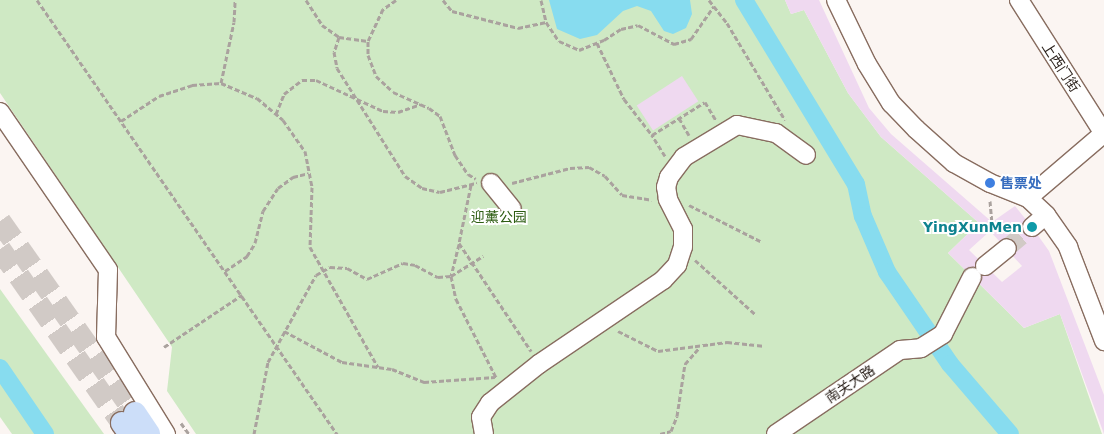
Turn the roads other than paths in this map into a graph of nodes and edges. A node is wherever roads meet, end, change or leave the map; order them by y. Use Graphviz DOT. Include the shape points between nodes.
graph roads {
  1 [pos="836,0"];
  2 [pos="1019,0"];
  3 [pos="0,112"];
  4 [pos="1104,134"];
  5 [pos="806,155"];
  6 [pos="491,183"];
  7 [pos="1028,198"];
  8 [pos="512,209"];
  9 [pos="1046,216"];
  10 [pos="1032,227"];
  11 [pos="1007,248"];
  12 [pos="1104,341"];
  13 [pos="129,423"];
  14 [pos="150,434"];
  15 [pos="166,434"];
  16 [pos="484,434"];
  17 [pos="776,434"];
  1 -- 7 [label="street" via="891,103 916,129 954,163 990,183"];
  2 -- 4 [label="street, 上西门街"];
  3 -- 15 [label="street" via="108,270 106,337"];
  4 -- 7 [label="street"];
  5 -- 16 [label="street" via="776,133 737,125 697,147 674,170 666,187 668,199 683,229 677,265 663,280 539,364 500,384 481,416"];
  6 -- 8 [label="street"];
  7 -- 9 [label="street"];
  9 -- 10 [label="street"];
  9 -- 12 [label="street" via="1068,247"];
  11 -- 17 [label="street, 南关大路" via="978,271 943,334 928,345 900,350"];
  13 -- 14 [label="main road"];
}
